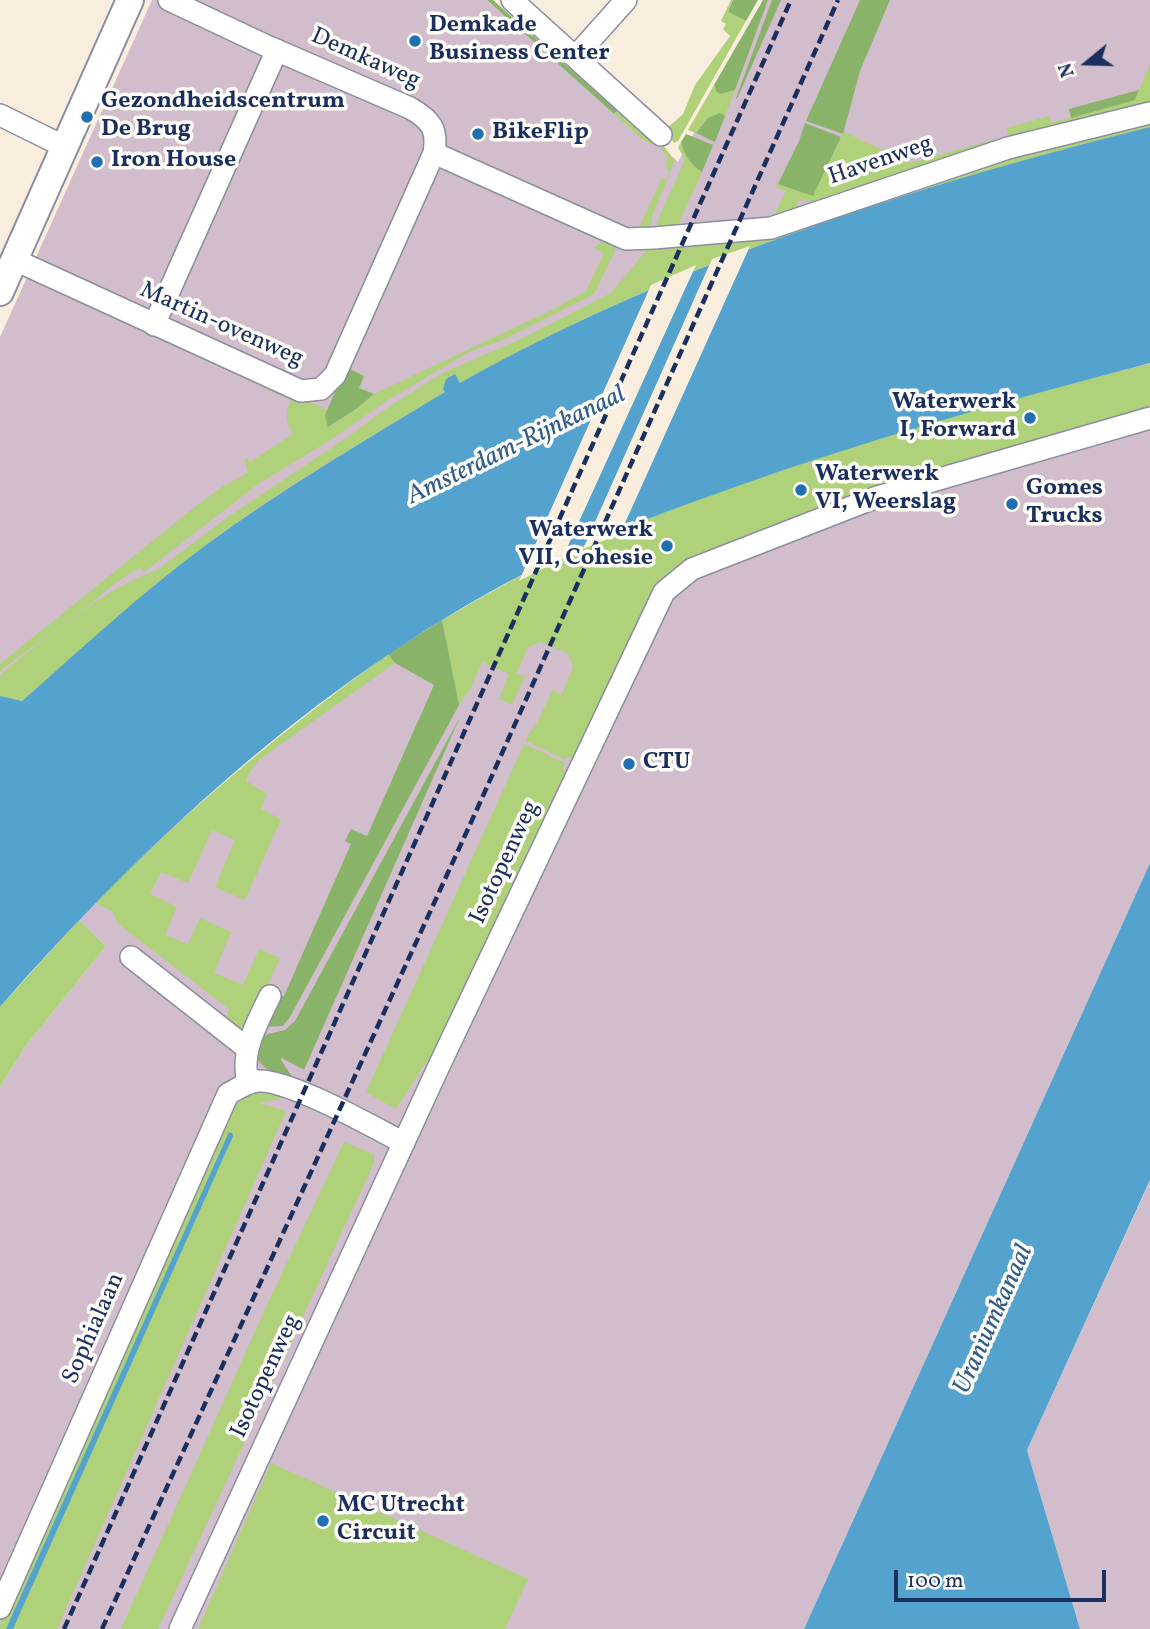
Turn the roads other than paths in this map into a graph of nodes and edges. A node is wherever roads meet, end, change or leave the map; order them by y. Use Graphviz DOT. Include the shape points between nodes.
graph roads {
  1 [pos="130,0"];
  2 [pos="169,0"];
  3 [pos="512,0"];
  4 [pos="626,0"];
  5 [pos="277,50"];
  6 [pos="576,56"];
  7 [pos="1150,114"];
  8 [pos="0,115"];
  9 [pos="661,135"];
  10 [pos="63,146"];
  11 [pos="434,153"];
  12 [pos="15,260"];
  13 [pos="0,292"];
  14 [pos="154,324"];
  15 [pos="1150,418"];
  16 [pos="131,957"];
  17 [pos="270,996"];
  18 [pos="248,1049"];
  19 [pos="248,1083"];
  20 [pos="404,1143"];
  21 [pos="0,1608"];
  22 [pos="180,1629"];
  1 -- 10 [label="main road"];
  2 -- 5 [label="street, Demkaweg"];
  3 -- 6 [label="street"];
  4 -- 6 [label="street"];
  5 -- 11 [label="street, Demkaweg" via="427,118 437,137"];
  5 -- 14 [label="street"];
  6 -- 9 [label="street"];
  7 -- 11 [label="street, Havenweg" via="1008,148 771,228 626,239"];
  8 -- 10 [label="street"];
  10 -- 12 [label="main road"];
  11 -- 14 [label="street, Martin-ovenweg" via="335,375 321,390 301,391"];
  12 -- 13 [label="main road"];
  12 -- 14 [label="street, Martin-ovenweg"];
  15 -- 20 [label="street, Isotopenweg" via="877,497 692,569 673,583 664,592 634,654"];
  16 -- 18 [label="street"];
  17 -- 18 [label="street"];
  18 -- 19 [label="street"];
  19 -- 20 [label="street" via="265,1082 294,1090"];
  19 -- 21 [label="street, Sophialaan" via="228,1094"];
  20 -- 22 [label="street, Isotopenweg"];
}
